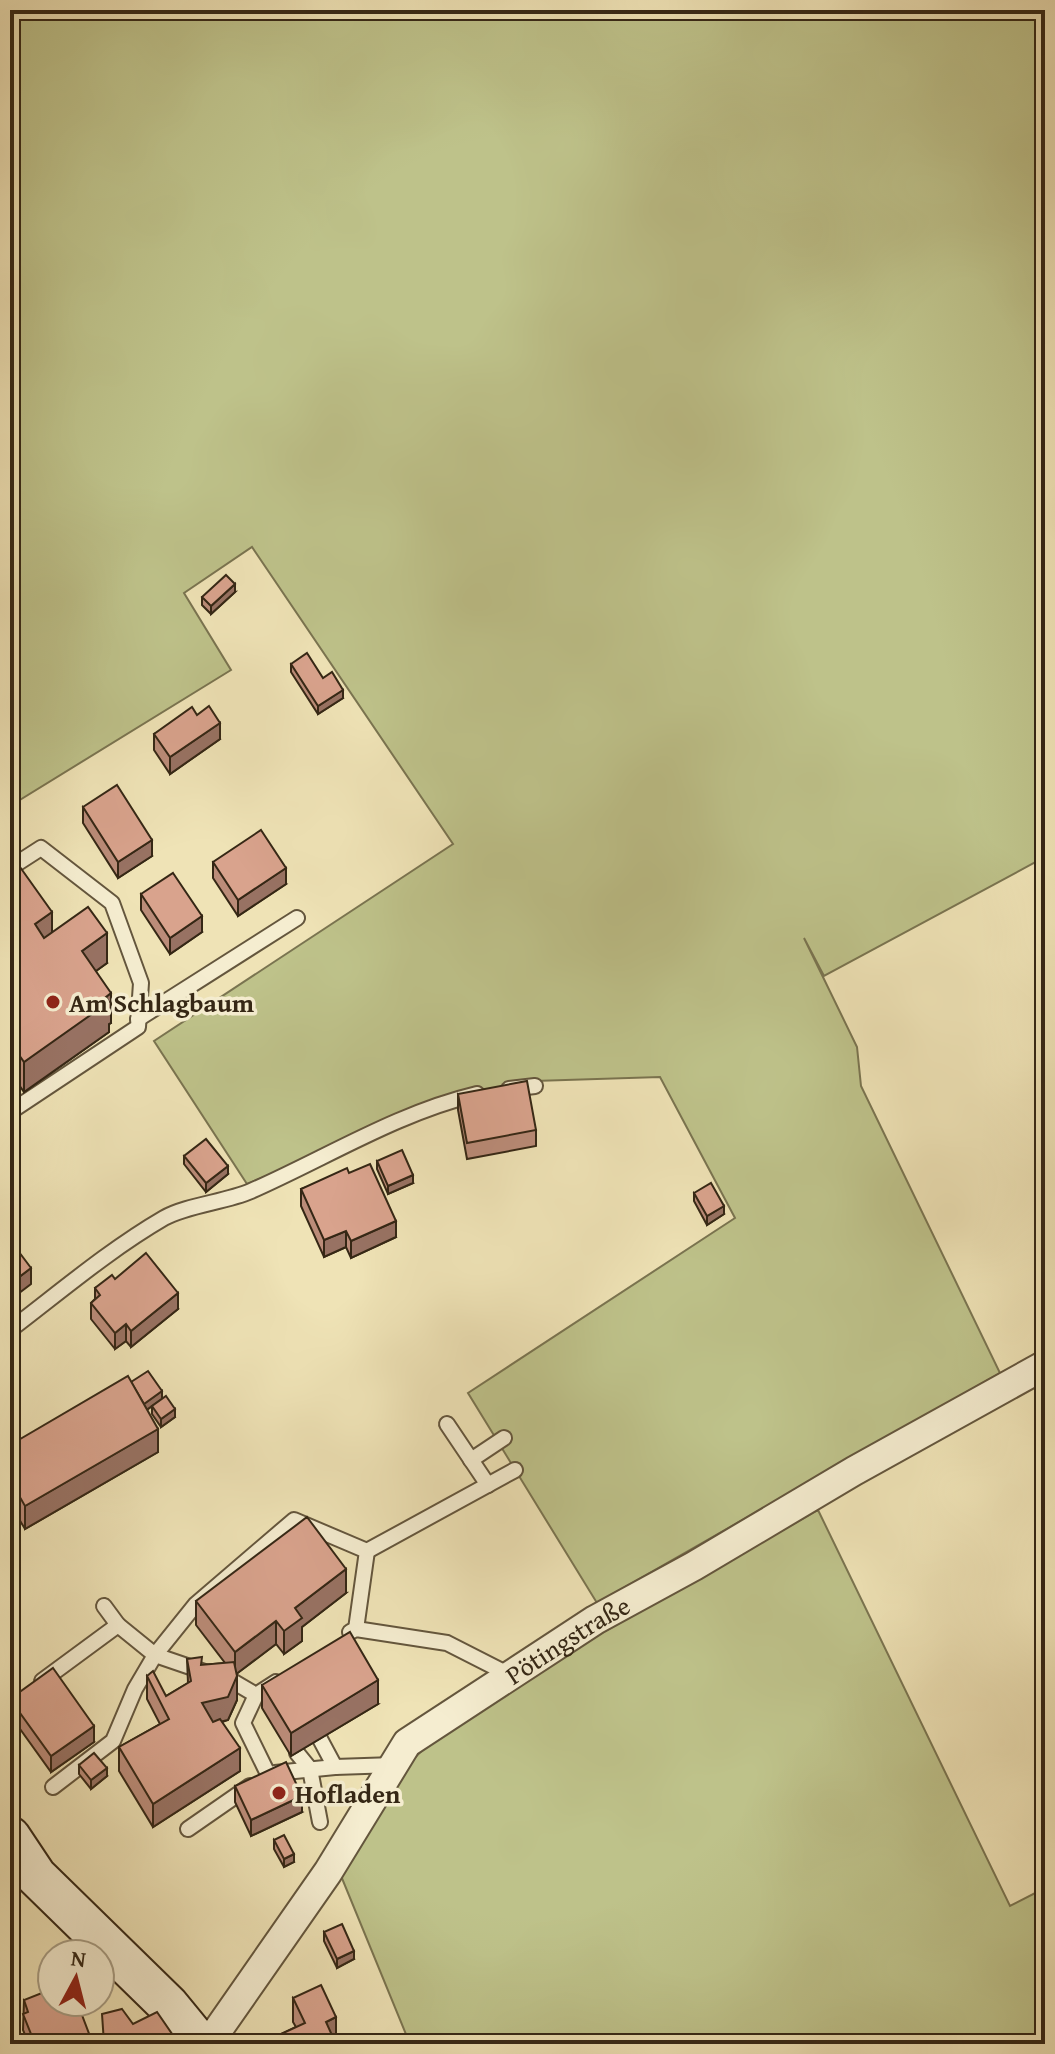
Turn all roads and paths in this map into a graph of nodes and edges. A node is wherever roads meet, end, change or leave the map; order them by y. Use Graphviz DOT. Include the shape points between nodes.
graph roads {
  1 [pos="10,868"];
  2 [pos="297,918"];
  3 [pos="138,1019"];
  4 [pos="535,1086"];
  5 [pos="10,1112"];
  6 [pos="10,1330"];
  7 [pos="1045,1365"];
  8 [pos="447,1424"];
  9 [pos="504,1438"];
  10 [pos="471,1460"];
  11 [pos="515,1470"];
  12 [pos="488,1485"];
  13 [pos="367,1551"];
  14 [pos="104,1606"];
  15 [pos="118,1625"];
  16 [pos="155,1655"];
  17 [pos="294,1670"];
  18 [pos="510,1675"];
  19 [pos="34,1687"];
  20 [pos="256,1695"];
  21 [pos="320,1739"];
  22 [pos="297,1753"];
  23 [pos="394,1765"];
  24 [pos="335,1767"];
  25 [pos="310,1769"];
  26 [pos="268,1774"];
  27 [pos="53,1787"];
  28 [pos="320,1822"];
  29 [pos="188,1829"];
  30 [pos="10,1837"];
  31 [pos="200,2044"];
  32 [pos="208,2044"];
  1 -- 3 [label="lane" via="41,848 112,903 141,983"];
  2 -- 3 [label="lane"];
  3 -- 5 [label="lane" via="138,1027"];
  4 -- 6 [label="lane" via="451,1101 248,1192 167,1217"];
  7 -- 18 [label="street, Pötingstraße" via="595,1620"];
  8 -- 10 [label="lane"];
  9 -- 10 [label="lane"];
  10 -- 12 [label="lane"];
  11 -- 12 [label="lane"];
  12 -- 13 [label="lane"];
  13 -- 16 [label="lane" via="294,1520 196,1604"];
  13 -- 18 [label="lane" via="350,1633 447,1643"];
  14 -- 15 [label="lane"];
  15 -- 16 [label="lane"];
  15 -- 19 [label="lane"];
  16 -- 20 [label="lane"];
  16 -- 27 [label="lane" via="113,1741"];
  17 -- 20 [label="lane"];
  18 -- 23 [label="street, Pötingstraße" via="407,1743"];
  20 -- 26 [label="lane" via="243,1723"];
  21 -- 24 [label="lane"];
  22 -- 25 [label="lane"];
  23 -- 24 [label="lane"];
  23 -- 32 [label="street, Pötingstraße" via="328,1872"];
  24 -- 25 [label="lane"];
  25 -- 26 [label="lane"];
  25 -- 28 [label="lane"];
  26 -- 29 [label="lane"];
  30 -- 31 [label="main road" via="36,1876 168,2005"];
}
